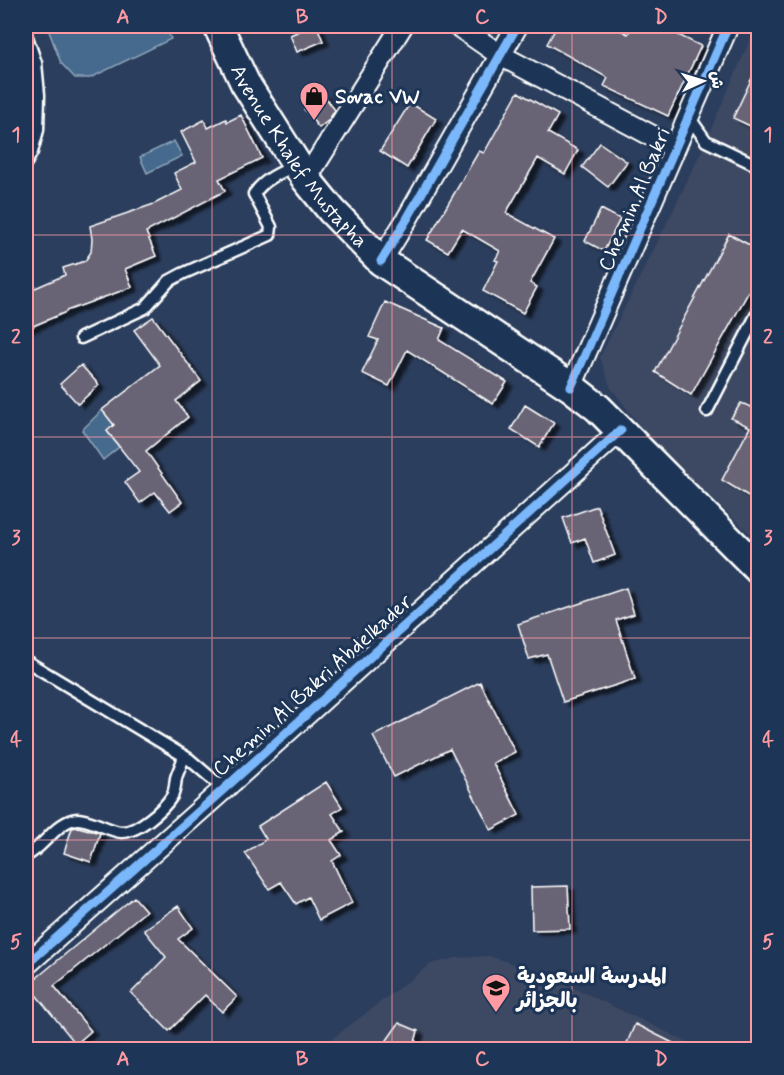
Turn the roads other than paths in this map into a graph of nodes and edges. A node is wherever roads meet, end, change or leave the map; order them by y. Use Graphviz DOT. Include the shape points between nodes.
graph roads {
  1 [pos="218,26"];
  2 [pos="402,26"];
  3 [pos="458,26"];
  4 [pos="517,26"];
  5 [pos="729,26"];
  6 [pos="26,34"];
  7 [pos="500,55"];
  8 [pos="689,117"];
  9 [pos="675,148"];
  10 [pos="26,163"];
  11 [pos="759,166"];
  12 [pos="301,172"];
  13 [pos="381,261"];
  14 [pos="759,312"];
  15 [pos="81,338"];
  16 [pos="571,387"];
  17 [pos="707,411"];
  18 [pos="621,430"];
  19 [pos="759,569"];
  20 [pos="26,661"];
  21 [pos="184,756"];
  22 [pos="224,789"];
  23 [pos="26,856"];
  24 [pos="26,965"];
  1 -- 12 [label="main road, Avenue Khalef Mustapha" via="245,83"];
  2 -- 12 [label="street"];
  3 -- 7 [label="street"];
  4 -- 7 [label="street"];
  5 -- 8 [label="street, Chemin Al Bakri"];
  6 -- 10 [label="lane" via="36,63 39,95 38,130"];
  7 -- 9 [label="street"];
  7 -- 13 [label="street"];
  8 -- 9 [label="street, Chemin Al Bakri"];
  8 -- 11 [label="lane" via="706,141"];
  9 -- 16 [label="street, Chemin Al Bakri"];
  12 -- 13 [label="main road, Avenue Khalef Mustapha" via="332,211"];
  12 -- 15 [label="lane" via="277,174 254,194 271,227 270,235 169,281 145,308"];
  13 -- 16 [label="main road, Avenue Khalef Mustapha"];
  14 -- 17 [label="lane"];
  16 -- 18 [label="main road, Avenue Khalef Mustapha"];
  18 -- 19 [label="main road, Avenue Khalef Mustapha"];
  18 -- 22 [label="street, Chemin Al Bakri Abdelkader"];
  20 -- 21 [label="lane"];
  21 -- 22 [label="lane"];
  21 -- 23 [label="lane" via="173,794 132,831 120,832 77,819 62,824"];
  22 -- 24 [label="street, Chemin Al Bakri Abdelkader"];
}
